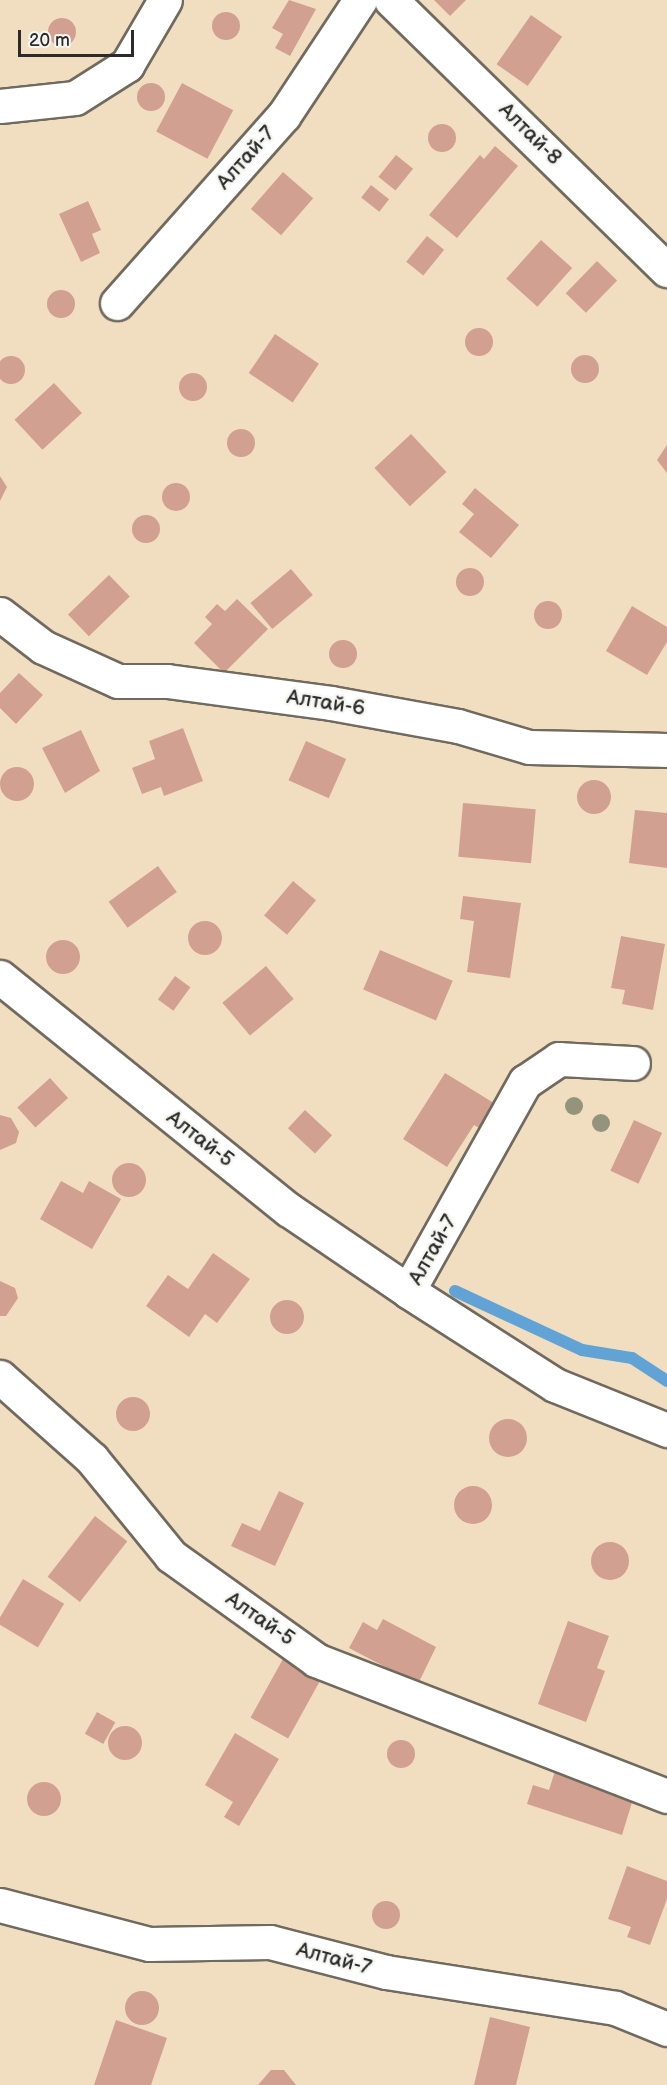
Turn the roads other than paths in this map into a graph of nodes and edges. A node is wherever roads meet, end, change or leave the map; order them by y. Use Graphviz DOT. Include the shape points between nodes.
graph roads {
  1 [pos="165,0"];
  2 [pos="360,0"];
  3 [pos="391,0"];
  4 [pos="0,106"];
  5 [pos="667,270"];
  6 [pos="117,303"];
  7 [pos="0,614"];
  8 [pos="667,750"];
  9 [pos="0,977"];
  10 [pos="633,1063"];
  11 [pos="408,1291"];
  12 [pos="0,1377"];
  13 [pos="667,1430"];
  14 [pos="667,1796"];
  15 [pos="0,1905"];
  16 [pos="667,2029"];
  1 -- 4 [label="street" via="127,65 75,98"];
  2 -- 6 [label="street, Алтай-7" via="284,115"];
  3 -- 5 [label="street, Алтай-8"];
  7 -- 8 [label="street, Алтай-6" via="44,647 118,681 167,681 331,703 458,726 529,747"];
  9 -- 11 [label="street, Алтай-5" via="289,1210"];
  10 -- 11 [label="street, Алтай-7" via="559,1059 525,1082"];
  11 -- 13 [label="street, Алтай-7" via="555,1385"];
  12 -- 14 [label="street, Алтай-5" via="92,1459 171,1556 316,1660"];
  15 -- 16 [label="street, Алтай-7" via="149,1944 270,1942 386,1972 615,2008"];
}
